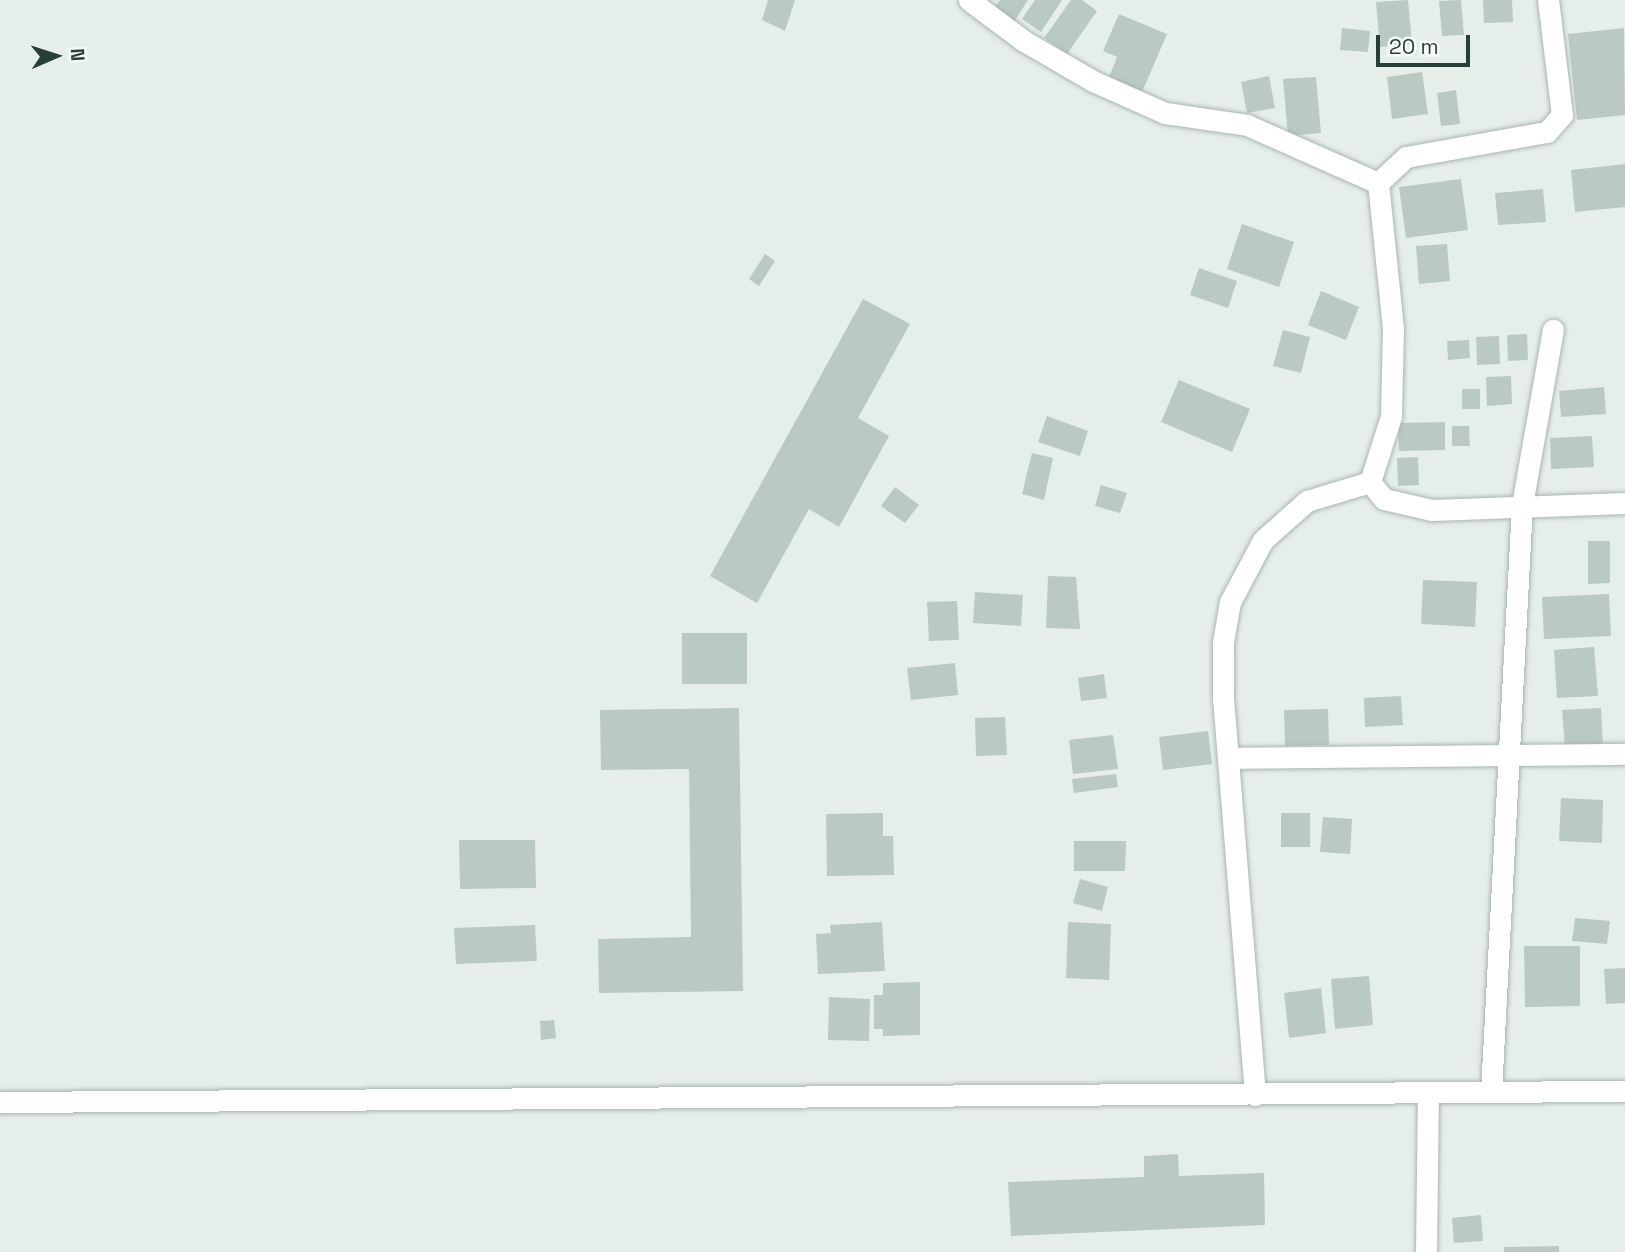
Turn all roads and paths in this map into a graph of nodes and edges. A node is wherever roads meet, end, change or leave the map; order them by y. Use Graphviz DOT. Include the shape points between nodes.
graph roads {
  1 [pos="969,0"];
  2 [pos="1548,0"];
  3 [pos="1378,183"];
  4 [pos="1553,330"];
  5 [pos="1370,482"];
  6 [pos="1625,503"];
  7 [pos="1522,505"];
  8 [pos="1507,751"];
  9 [pos="1625,754"];
  10 [pos="1228,758"];
  11 [pos="1625,1091"];
  12 [pos="1491,1092"];
  13 [pos="1428,1093"];
  14 [pos="1255,1095"];
  15 [pos="0,1102"];
  16 [pos="1426,1252"];
  1 -- 3 [label="street" via="1036,48 1165,113 1247,125"];
  2 -- 3 [label="street" via="1562,115 1555,124 1547,132 1406,157"];
  3 -- 5 [label="street" via="1393,328 1391,416"];
  4 -- 7 [label="street"];
  5 -- 7 [label="street" via="1384,499 1432,510"];
  5 -- 10 [label="street" via="1307,501 1263,540 1230,602 1223,642"];
  6 -- 7 [label="street"];
  7 -- 8 [label="street"];
  8 -- 9 [label="street"];
  8 -- 10 [label="street"];
  8 -- 12 [label="street"];
  10 -- 14 [label="street"];
  11 -- 12 [label="street"];
  12 -- 13 [label="street"];
  13 -- 14 [label="street"];
  13 -- 16 [label="street"];
  14 -- 15 [label="street"];
}
